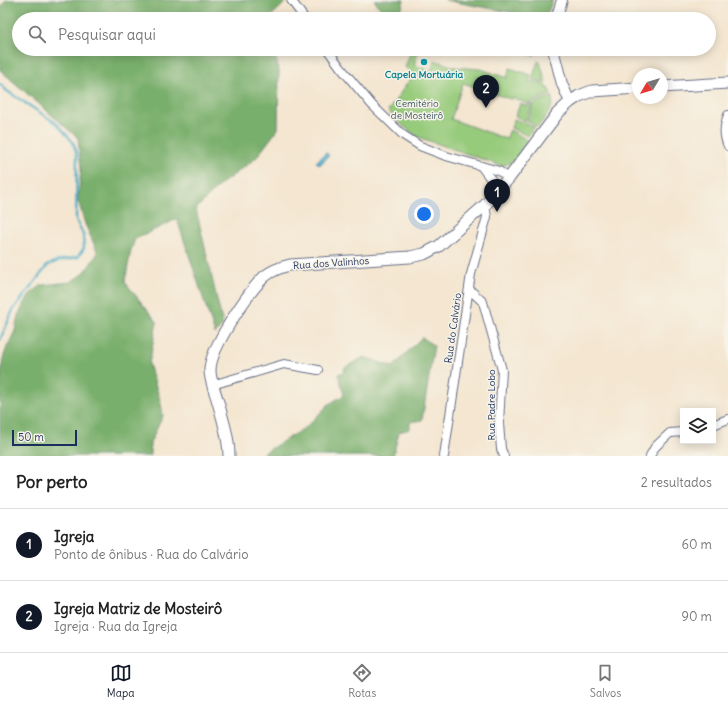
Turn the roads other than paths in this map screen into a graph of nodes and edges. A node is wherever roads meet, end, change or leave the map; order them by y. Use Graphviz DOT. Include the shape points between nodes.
graph roads {
  1 [pos="291,0"];
  2 [pos="562,0"];
  3 [pos="300,12"];
  4 [pos="558,12"];
  5 [pos="333,56"];
  6 [pos="555,56"];
  7 [pos="728,83"];
  8 [pos="668,87"];
  9 [pos="632,88"];
  10 [pos="570,102"];
  11 [pos="728,115"];
  12 [pos="728,146"];
  13 [pos="481,166"];
  14 [pos="509,178"];
  15 [pos="499,190"];
  16 [pos="485,205"];
  17 [pos="469,289"];
  18 [pos="318,370"];
  19 [pos="212,384"];
  20 [pos="728,419"];
  21 [pos="716,424"];
  22 [pos="680,432"];
  23 [pos="229,456"];
  24 [pos="444,456"];
  25 [pos="504,456"];
  26 [pos="650,456"];
  1 -- 3 [label="street"];
  2 -- 4 [label="street"];
  5 -- 13 [label="street" via="372,104 403,136 446,156"];
  6 -- 10 [label="street"];
  7 -- 8 [label="main road"];
  9 -- 10 [label="main road, Rua dos Valinhos" via="592,91"];
  10 -- 14 [label="main road, Rua dos Valinhos" via="558,113"];
  11 -- 12 [label="street" via="724,126"];
  13 -- 14 [label="street" via="499,171"];
  13 -- 15 [label="street"];
  14 -- 15 [label="main road, Rua dos Valinhos"];
  15 -- 16 [label="main road, Rua dos Valinhos"];
  16 -- 17 [label="street, Rua do Calvário" via="487,217"];
  16 -- 19 [label="main road, Rua dos Valinhos" via="444,242 424,254 290,265 269,273 244,303 214,351 211,366"];
  17 -- 24 [label="street, Rua do Calvário"];
  17 -- 25 [label="street, Rua Padre Lobo" via="483,302 502,370 499,423"];
  18 -- 19 [label="street" via="284,364"];
  19 -- 23 [label="main road, Rua dos Valinhos" via="227,434"];
  20 -- 21 [label="street"];
  22 -- 26 [label="street" via="670,433 655,447"];
}
